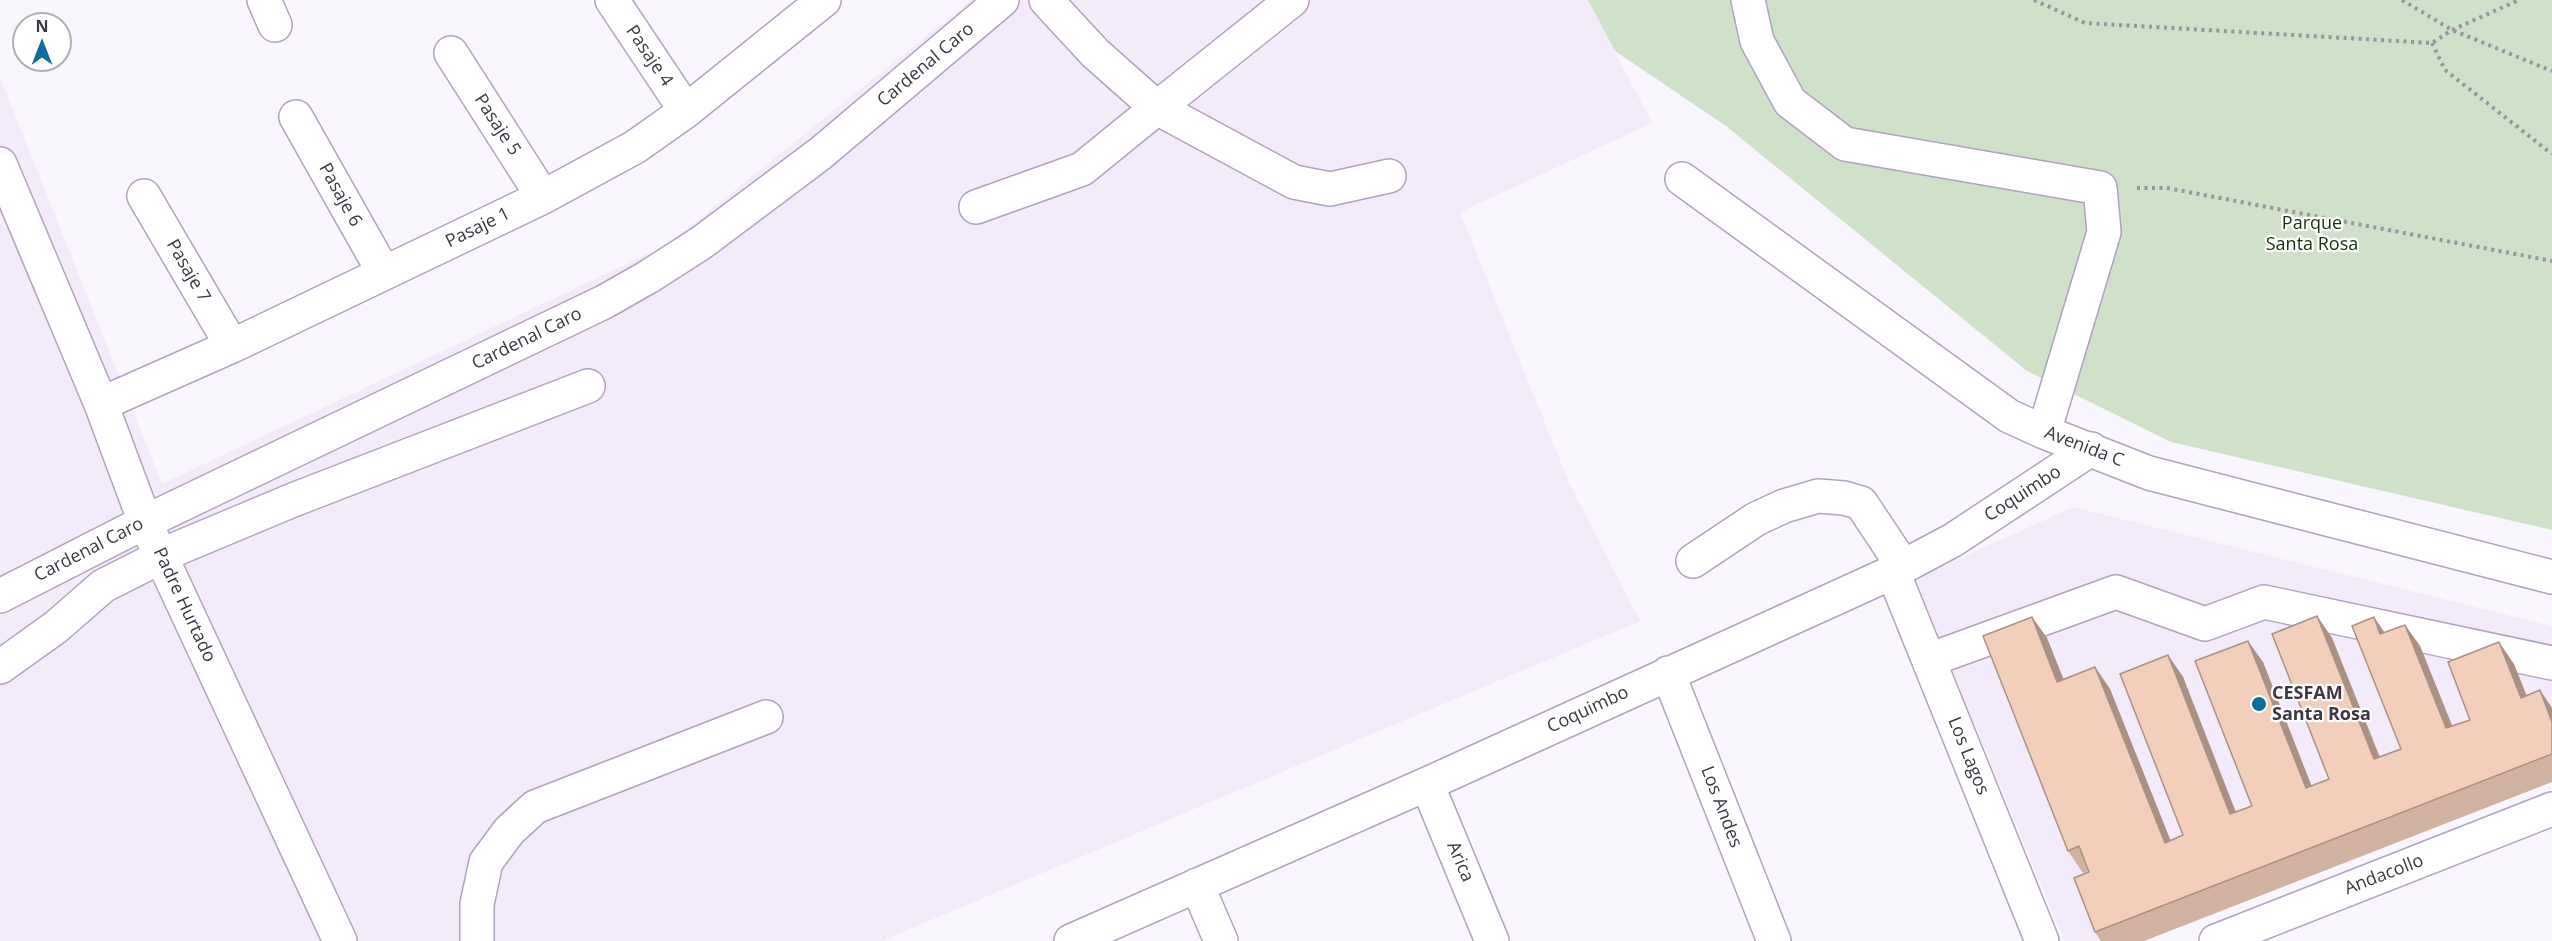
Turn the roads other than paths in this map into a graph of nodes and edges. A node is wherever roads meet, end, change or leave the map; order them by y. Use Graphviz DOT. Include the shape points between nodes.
graph roads {
  1 [pos="612,0"];
  2 [pos="1002,0"];
  3 [pos="1046,0"];
  4 [pos="1292,0"];
  5 [pos="1748,0"];
  6 [pos="821,1"];
  7 [pos="451,53"];
  8 [pos="1157,108"];
  9 [pos="686,111"];
  10 [pos="296,117"];
  11 [pos="0,164"];
  12 [pos="1389,176"];
  13 [pos="1682,179"];
  14 [pos="144,196"];
  15 [pos="543,197"];
  16 [pos="976,207"];
  17 [pos="384,273"];
  18 [pos="232,346"];
  19 [pos="588,386"];
  20 [pos="101,404"];
  21 [pos="2044,432"];
  22 [pos="2091,449"];
  23 [pos="145,522"];
  24 [pos="161,556"];
  25 [pos="1693,561"];
  26 [pos="1898,569"];
  27 [pos="2552,576"];
  28 [pos="0,596"];
  29 [pos="1929,660"];
  30 [pos="2552,663"];
  31 [pos="0,667"];
  32 [pos="1668,673"];
  33 [pos="766,717"];
  34 [pos="1427,784"];
  35 [pos="2552,809"];
  36 [pos="1197,885"];
  37 [pos="340,941"];
  38 [pos="477,941"];
  39 [pos="1071,941"];
  40 [pos="1221,941"];
  41 [pos="1492,941"];
  42 [pos="1774,941"];
  43 [pos="2042,941"];
  44 [pos="2218,941"];
  1 -- 9 [label="street, Pasaje 4"];
  2 -- 23 [label="street, Cardenal Caro" via="821,153 701,243 648,277 604,302"];
  3 -- 8 [label="street" via="1095,53"];
  4 -- 8 [label="street"];
  5 -- 21 [label="street" via="1756,41 1790,102 1845,144 2100,188 2104,232"];
  6 -- 9 [label="street, Pasaje 1"];
  7 -- 15 [label="street, Pasaje 5"];
  8 -- 12 [label="street" via="1294,182 1330,189"];
  8 -- 16 [label="street" via="1082,169"];
  9 -- 15 [label="street, Pasaje 1" via="635,147"];
  10 -- 17 [label="street, Pasaje 6"];
  11 -- 20 [label="street, Padre Hurtado"];
  13 -- 21 [label="street, Avenida C" via="2009,416"];
  14 -- 18 [label="street, Pasaje 7"];
  15 -- 17 [label="street, Pasaje 1"];
  17 -- 18 [label="street, Pasaje 1"];
  18 -- 20 [label="street, Pasaje 1"];
  19 -- 24 [label="street" via="293,500"];
  20 -- 23 [label="street, Padre Hurtado"];
  21 -- 22 [label="street, Avenida C"];
  22 -- 26 [label="street, Coquimbo" via="1953,540"];
  22 -- 27 [label="street, Avenida C" via="2149,473"];
  23 -- 24 [label="street, Padre Hurtado"];
  23 -- 28 [label="street, Cardenal Caro"];
  24 -- 31 [label="street" via="103,586 56,627"];
  24 -- 37 [label="street, Padre Hurtado"];
  25 -- 26 [label="street, Los Lagos" via="1756,519 1818,496 1861,503"];
  26 -- 29 [label="street, Los Lagos"];
  26 -- 32 [label="street, Coquimbo"];
  29 -- 30 [label="street" via="2116,592 2205,624 2264,602"];
  29 -- 43 [label="street, Los Lagos"];
  32 -- 34 [label="street, Coquimbo"];
  32 -- 42 [label="street, Los Andes"];
  33 -- 38 [label="street" via="535,807 509,831 486,862 477,904"];
  34 -- 36 [label="street, Coquimbo"];
  34 -- 41 [label="street, Arica"];
  35 -- 44 [label="street, Andacollo"];
  36 -- 39 [label="street, Coquimbo"];
  36 -- 40 [label="street"];
}
